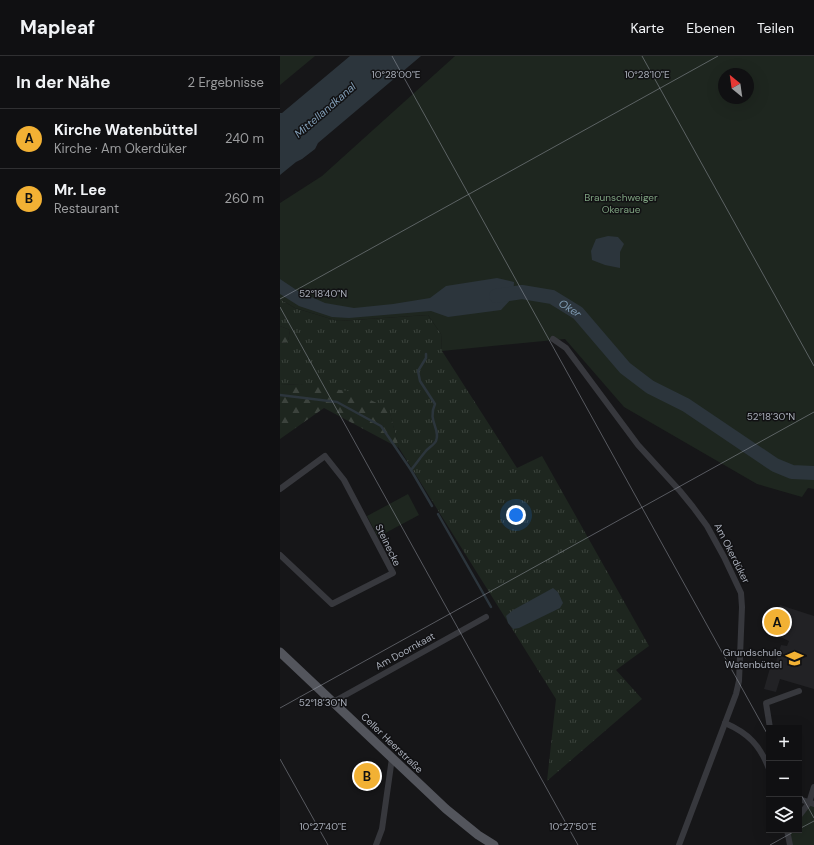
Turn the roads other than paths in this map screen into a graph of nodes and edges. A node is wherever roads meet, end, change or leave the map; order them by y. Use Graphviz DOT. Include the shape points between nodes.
graph roads {
  1 [pos="554,338"];
  2 [pos="280,489"];
  3 [pos="280,555"];
  4 [pos="486,618"];
  5 [pos="280,652"];
  6 [pos="799,691"];
  7 [pos="333,702"];
  8 [pos="724,723"];
  9 [pos="770,725"];
  10 [pos="392,758"];
  11 [pos="766,762"];
  12 [pos="814,787"];
  13 [pos="802,800"];
  14 [pos="812,803"];
  15 [pos="802,813"];
  16 [pos="788,833"];
  17 [pos="376,845"];
  18 [pos="494,845"];
  19 [pos="679,845"];
  20 [pos="790,845"];
  1 -- 8 [label="street, Am Okerdüker" via="566,348 638,445 680,491 707,526 736,583 742,607 739,681"];
  2 -- 3 [label="street, Steinecke" via="325,456 344,480 393,573 332,604"];
  4 -- 7 [label="street, Am Doornkaat"];
  5 -- 7 [label="main road, Celler Heerstraße"];
  6 -- 9 [label="street" via="766,704"];
  7 -- 10 [label="main road, Celler Heerstraße"];
  8 -- 11 [label="street" via="736,728 756,744"];
  8 -- 19 [label="street, Am Okerdüker"];
  10 -- 17 [label="street" via="382,829"];
  10 -- 18 [label="main road, Celler Heerstraße" via="446,809"];
  12 -- 14 [label="street"];
  13 -- 14 [label="street"];
  14 -- 15 [label="street"];
  16 -- 20 [label="street"];
}
